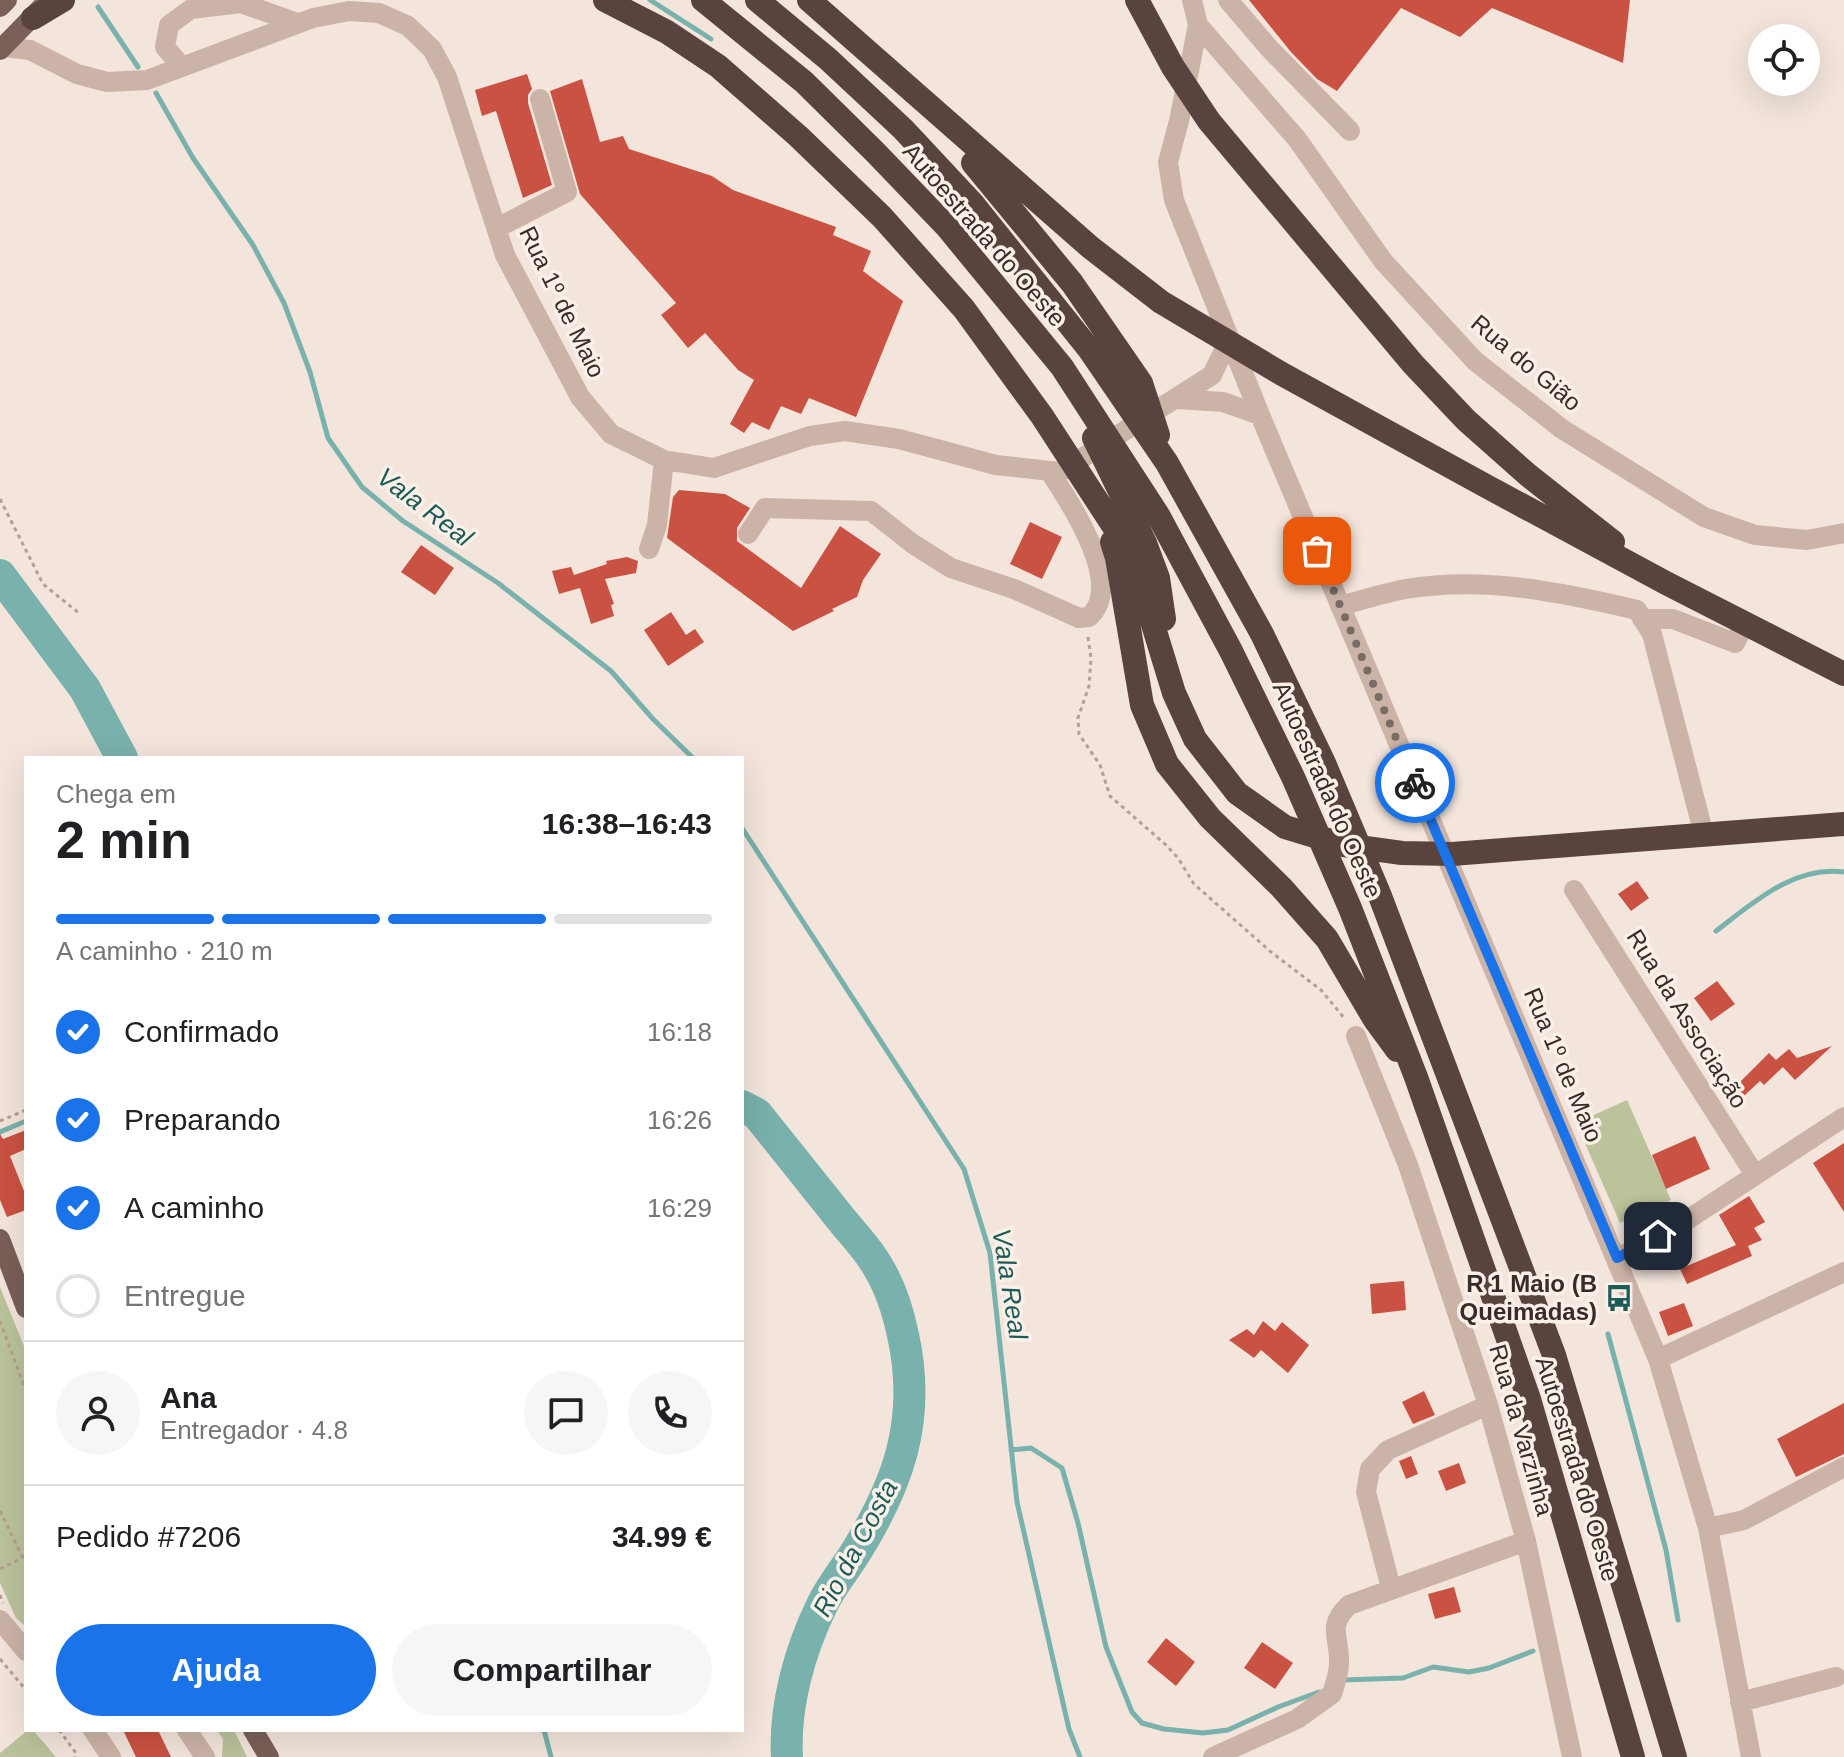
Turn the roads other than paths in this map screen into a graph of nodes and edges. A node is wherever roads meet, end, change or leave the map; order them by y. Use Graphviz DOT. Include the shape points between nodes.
graph roads {
  1 [pos="7,0"];
  2 [pos="63,0"];
  3 [pos="605,0"];
  4 [pos="703,0"];
  5 [pos="757,0"];
  6 [pos="809,0"];
  7 [pos="1192,0"];
  8 [pos="1228,0"];
  9 [pos="1139,4"];
  10 [pos="0,7"];
  11 [pos="40,9"];
  12 [pos="297,23"];
  13 [pos="1198,25"];
  14 [pos="2,49"];
  15 [pos="881,64"];
  16 [pos="182,67"];
  17 [pos="540,99"];
  18 [pos="1350,131"];
  19 [pos="497,228"];
  20 [pos="1097,340"];
  21 [pos="1229,340"];
  22 [pos="1212,375"];
  23 [pos="1246,380"];
  24 [pos="1177,399"];
  25 [pos="1223,402"];
  26 [pos="1260,415"];
  27 [pos="664,460"];
  28 [pos="1050,472"];
  29 [pos="1131,493"];
  30 [pos="1097,498"];
  31 [pos="1844,533"];
  32 [pos="748,534"];
  33 [pos="657,546"];
  34 [pos="1666,583"];
  35 [pos="1340,606"];
  36 [pos="1642,619"];
  37 [pos="1745,624"];
  38 [pos="1844,674"];
  39 [pos="1174,693"];
  40 [pos="1844,824"];
  41 [pos="1704,835"];
  42 [pos="1574,890"];
  43 [pos="1356,1036"];
  44 [pos="1416,1077"];
  45 [pos="1844,1117"];
  46 [pos="1755,1175"];
  47 [pos="1,1242"];
  48 [pos="1617,1258"];
  49 [pos="1844,1272"];
  50 [pos="24,1303"];
  51 [pos="1658,1359"];
  52 [pos="1488,1405"];
  53 [pos="1844,1467"];
  54 [pos="1708,1528"];
  55 [pos="1526,1541"];
  56 [pos="1391,1588"];
  57 [pos="0,1620"];
  58 [pos="24,1649"];
  59 [pos="1836,1677"];
  60 [pos="1740,1702"];
  61 [pos="94,1732"];
  62 [pos="188,1732"];
  63 [pos="254,1732"];
  64 [pos="111,1757"];
  65 [pos="205,1757"];
  66 [pos="269,1757"];
  67 [pos="1213,1757"];
  68 [pos="1572,1757"];
  69 [pos="1633,1757"];
  70 [pos="1675,1757"];
  71 [pos="1751,1757"];
  1 -- 10 [label="main road"];
  2 -- 11 [label="highway"];
  3 -- 30 [label="highway" via="718,66 882,217 964,309"];
  4 -- 29 [label="highway, Autoestrada do Oeste" via="804,82 947,227 1062,367"];
  5 -- 20 [label="highway, Autoestrada do Oeste" via="903,129"];
  6 -- 15 [label="highway"];
  7 -- 13 [label="street"];
  8 -- 18 [label="street"];
  9 -- 34 [label="highway" via="1209,121 1413,364 1528,475"];
  11 -- 14 [label="main road"];
  12 -- 16 [label="street, Rua 1º de Maio"];
  12 -- 16 [label="street" via="241,3 191,9 169,25 165,47"];
  12 -- 19 [label="street, Rua 1º de Maio" via="349,11 379,13 408,26 432,49 447,77"];
  13 -- 21 [label="street, Rua 1º de Maio" via="1168,162 1174,200"];
  13 -- 31 [label="street, Rua do Gião" via="1297,139 1383,261 1475,361 1562,429 1704,517 1755,535 1807,540"];
  14 -- 16 [label="street, Rua 1º de Maio" via="30,50 77,74 107,82 147,80"];
  15 -- 20 [label="highway" via="990,182 1072,283"];
  15 -- 34 [label="highway" via="1090,247 1161,302 1282,374"];
  17 -- 19 [label="street" via="567,192"];
  19 -- 27 [label="street, Rua 1º de Maio" via="505,255 580,397 611,434"];
  20 -- 70 [label="highway, Autoestrada do Oeste" via="1141,383 1167,463 1262,634 1380,896 1554,1355"];
  21 -- 22 [label="street"];
  21 -- 23 [label="street, Rua 1º de Maio"];
  22 -- 23 [label="street"];
  22 -- 24 [label="street"];
  23 -- 25 [label="street"];
  23 -- 26 [label="street, Rua 1º de Maio"];
  24 -- 25 [label="street"];
  24 -- 28 [label="street" via="1060,472"];
  25 -- 26 [label="street"];
  26 -- 35 [label="street, Rua 1º de Maio"];
  27 -- 28 [label="street, Rua 1º de Maio" via="714,468 810,436 845,431"];
  27 -- 33 [label="street"];
  28 -- 32 [label="street" via="1090,541 1098,569 1101,594 1089,617 1079,618 951,568 871,511 765,508"];
  29 -- 39 [label="highway" via="1158,578"];
  29 -- 44 [label="highway, Autoestrada do Oeste" via="1158,515 1293,777"];
  30 -- 39 [label="highway" via="1131,553"];
  30 -- 44 [label="highway" via="1117,558 1142,705 1167,764 1210,818 1327,939"];
  34 -- 37 [label="highway"];
  35 -- 36 [label="street" via="1406,589 1484,583 1604,602 1637,610"];
  35 -- 48 [label="street, Rua 1º de Maio"];
  36 -- 37 [label="street" via="1673,619 1735,643"];
  36 -- 41 [label="street" via="1652,634"];
  37 -- 38 [label="highway"];
  39 -- 41 [label="highway" via="1195,739 1237,793 1285,827 1344,845 1452,854"];
  40 -- 41 [label="highway"];
  42 -- 46 [label="street, Rua da Associação"];
  43 -- 52 [label="street, Rua da Varzinha" via="1408,1165"];
  44 -- 69 [label="highway, Autoestrada do Oeste" via="1529,1399"];
  45 -- 46 [label="street"];
  46 -- 48 [label="street" via="1678,1226"];
  47 -- 50 [label="main road"];
  48 -- 51 [label="street, Rua 1º de Maio"];
  49 -- 51 [label="street"];
  51 -- 54 [label="street, Rua 1º de Maio"];
  52 -- 55 [label="street, Rua da Varzinha"];
  52 -- 56 [label="street" via="1388,1450 1370,1469 1366,1492"];
  53 -- 54 [label="street" via="1744,1520"];
  54 -- 60 [label="street, Rua 1º de Maio"];
  55 -- 56 [label="street"];
  55 -- 68 [label="street, Rua da Varzinha"];
  56 -- 67 [label="street" via="1349,1605 1339,1615 1339,1662 1332,1694 1297,1719"];
  57 -- 58 [label="street"];
  59 -- 60 [label="street"];
  60 -- 71 [label="street, Rua 1º de Maio"];
  61 -- 64 [label="street"];
  62 -- 65 [label="street"];
  63 -- 66 [label="main road"];
}
